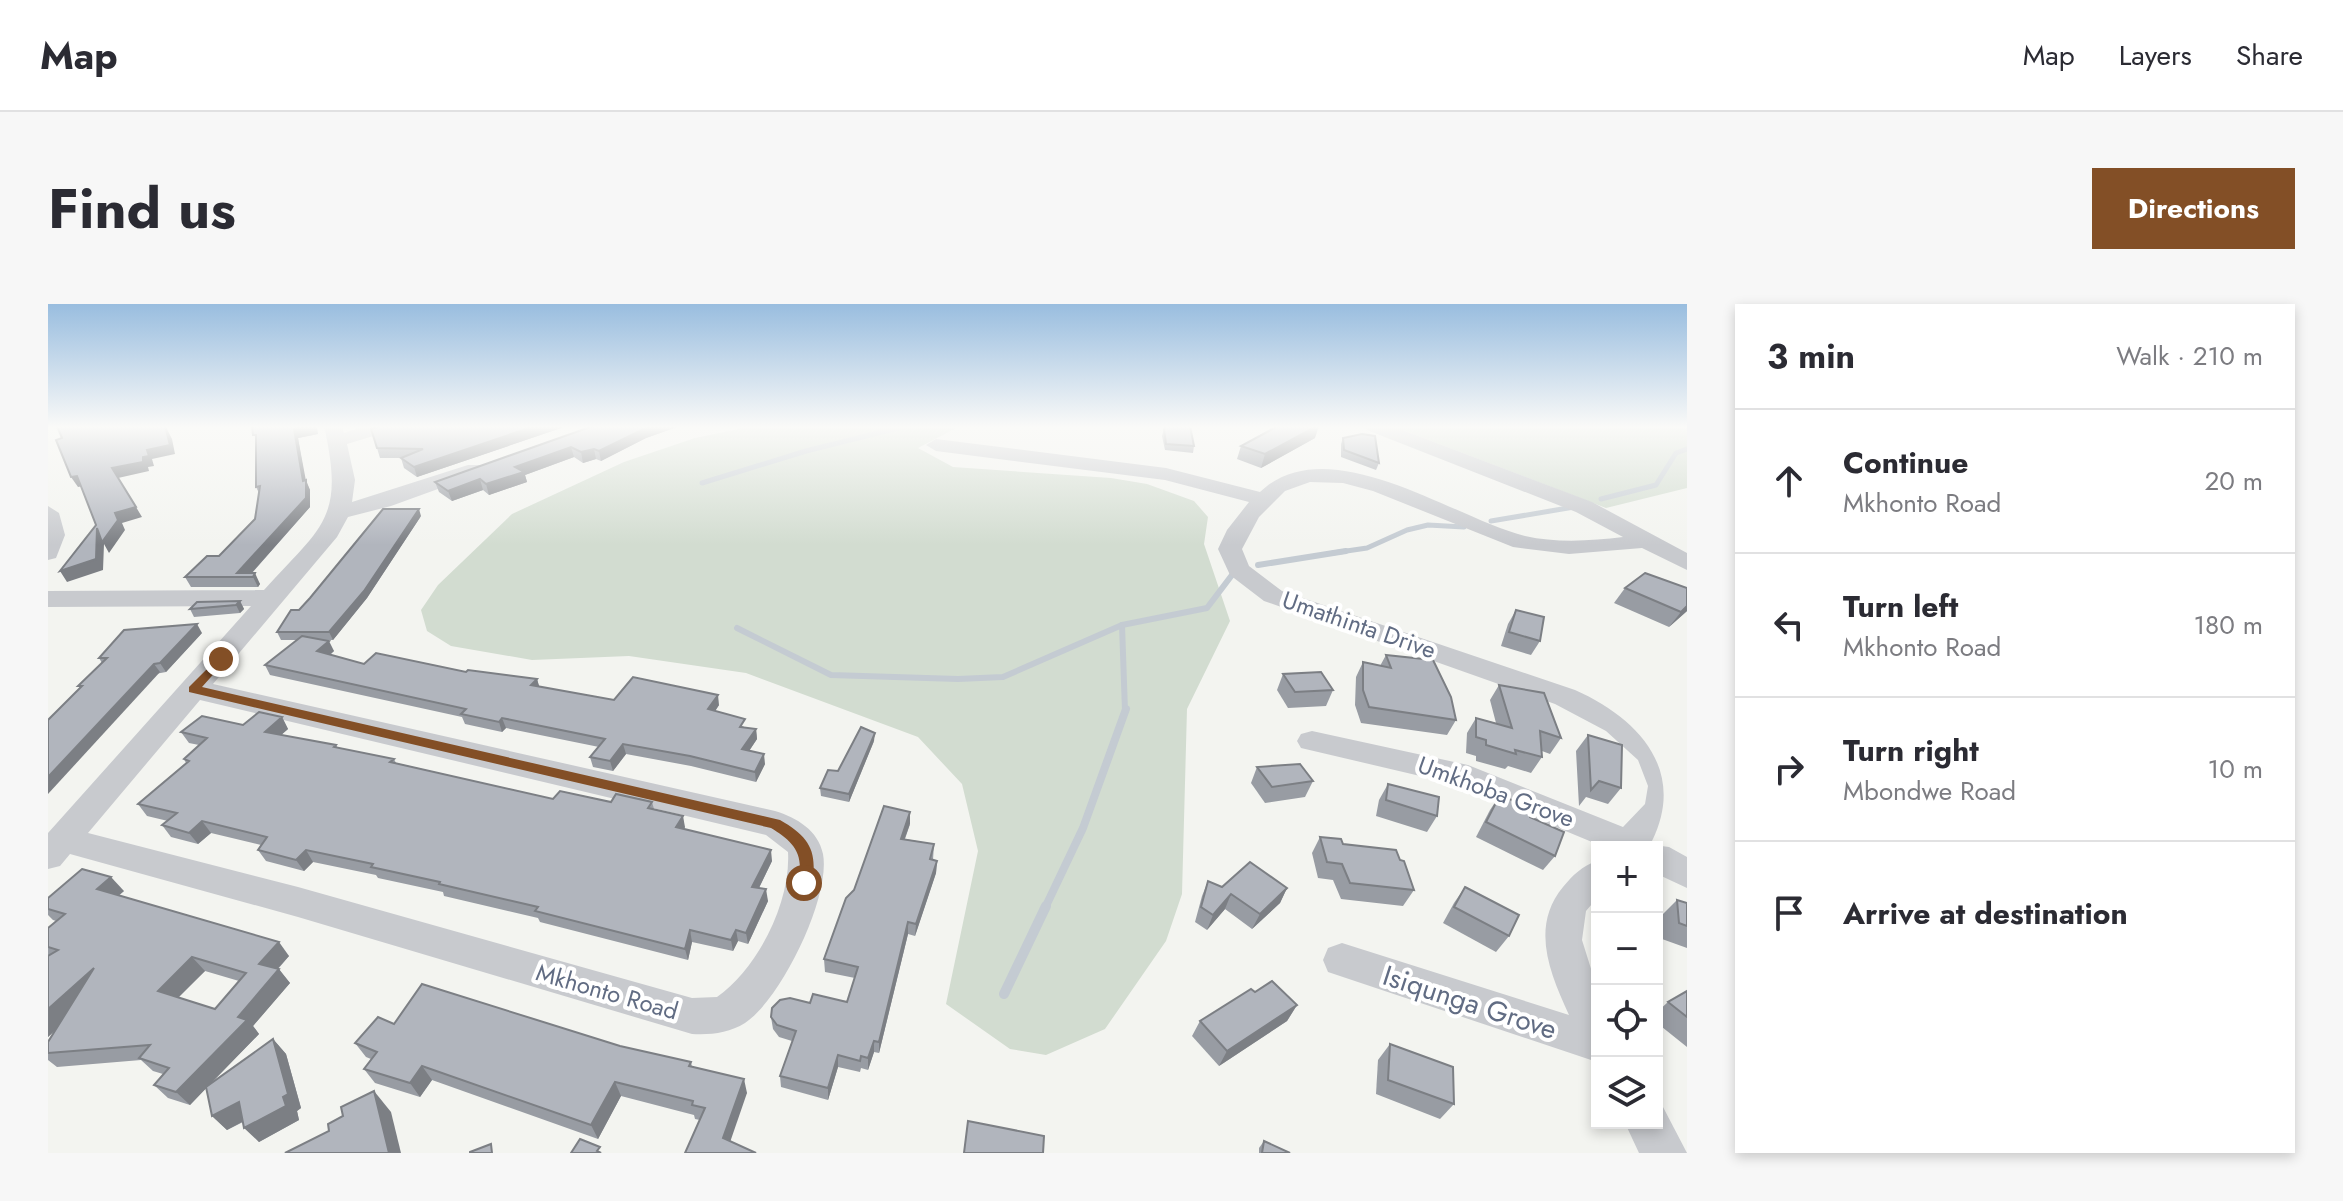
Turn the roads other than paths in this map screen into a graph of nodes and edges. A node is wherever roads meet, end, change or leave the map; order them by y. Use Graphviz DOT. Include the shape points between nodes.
graph roads {
  1 [pos="341,466"];
  2 [pos="485,466"];
  3 [pos="1105,466"];
  4 [pos="1478,466"];
  5 [pos="1260,498"];
  6 [pos="340,512"];
  7 [pos="48,513"];
  8 [pos="1649,540"];
  9 [pos="48,553"];
  10 [pos="1687,563"];
  11 [pos="274,598"];
  12 [pos="48,599"];
  13 [pos="194,689"];
  14 [pos="1312,741"];
  15 [pos="1620,841"];
  16 [pos="1641,841"];
  17 [pos="55,848"];
  18 [pos="1663,862"];
  19 [pos="1687,874"];
  20 [pos="1591,882"];
  21 [pos="1342,960"];
  22 [pos="1591,1017"];
  23 [pos="1591,1041"];
  24 [pos="1650,1129"];
  25 [pos="1664,1153"];
  1 -- 6 [label="street" via="346,490"];
  2 -- 6 [label="street"];
  3 -- 5 [label="street" via="1157,472"];
  4 -- 8 [label="street" via="1566,499"];
  5 -- 8 [label="street, Umathinta Drive" via="1295,479 1343,478 1392,489 1489,532 1537,545 1588,549"];
  5 -- 16 [label="street, Umathinta Drive" via="1230,549 1239,570 1260,588 1306,609 1565,697 1609,719 1642,745 1664,780 1664,794"];
  6 -- 11 [label="street"];
  7 -- 9 [label="street" via="54,535"];
  8 -- 10 [label="street"];
  11 -- 12 [label="street"];
  11 -- 13 [label="street"];
  13 -- 17 [label="street"];
  13 -- 17 [label="street, Mkhonto Road" via="775,824 803,846 804,883 778,951 753,994 728,1012 692,1016 298,902"];
  14 -- 15 [label="street, Umkhoba Grove" via="1457,773"];
  18 -- 19 [label="street, Umkhoba Grove"];
  20 -- 22 [label="street" via="1568,909 1563,930 1568,963"];
  21 -- 23 [label="street, Isiqunga Grove"];
  24 -- 25 [label="street"];
}
